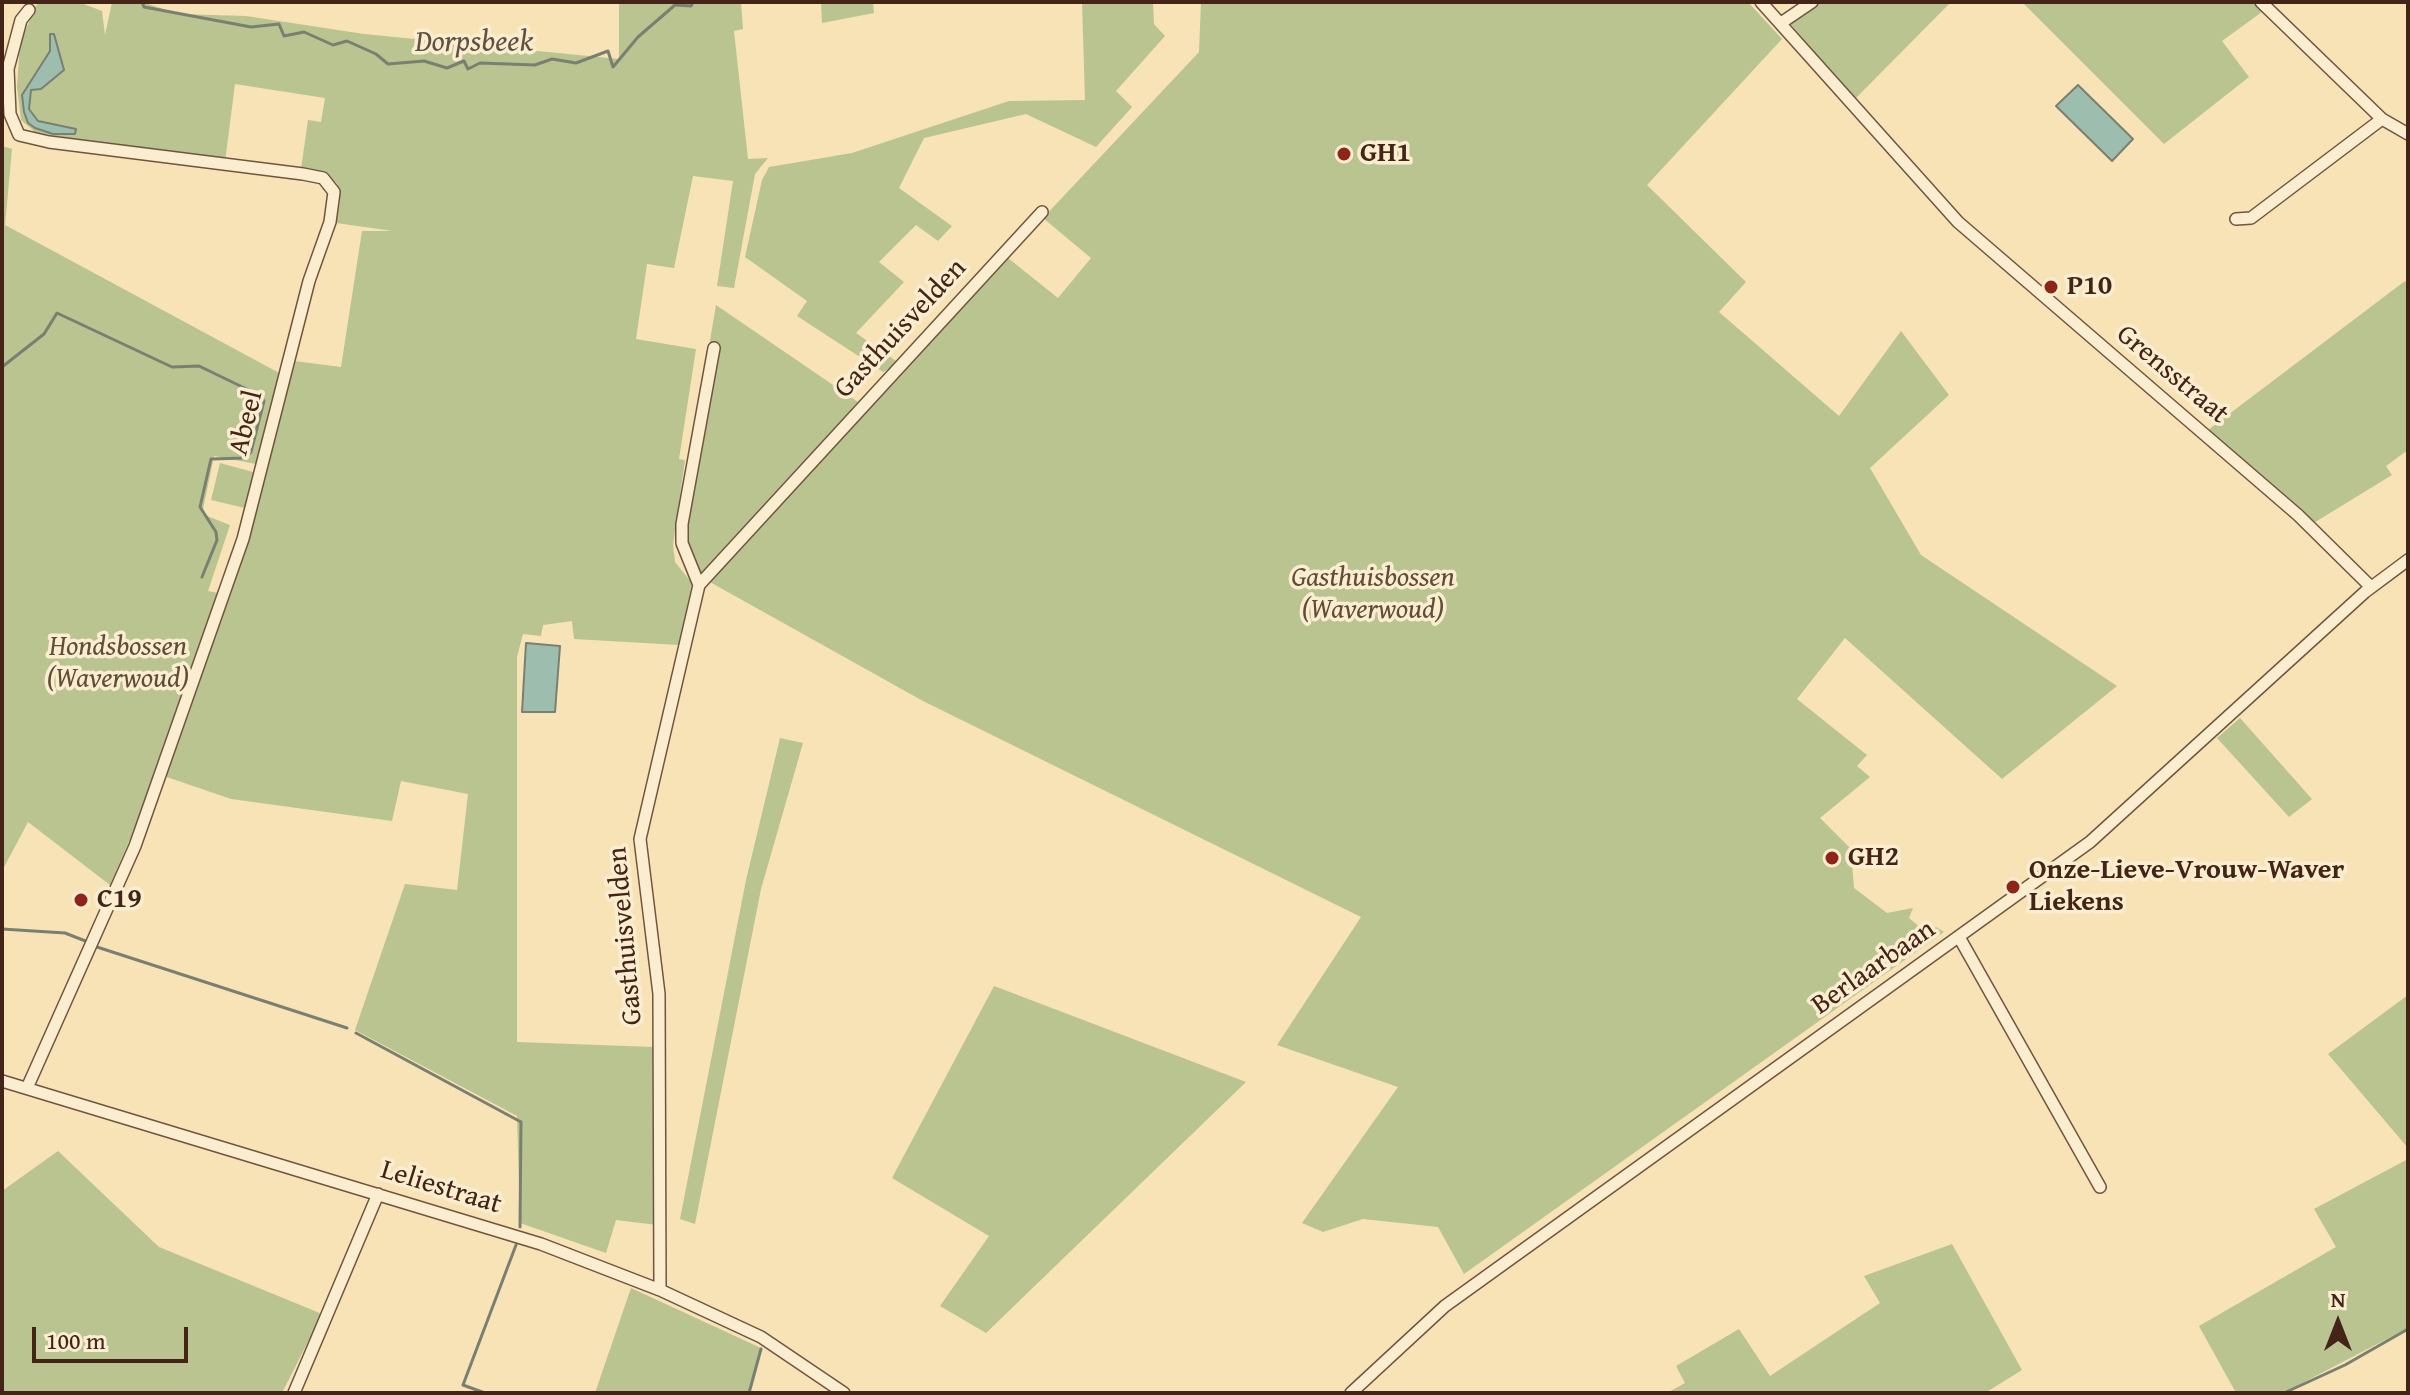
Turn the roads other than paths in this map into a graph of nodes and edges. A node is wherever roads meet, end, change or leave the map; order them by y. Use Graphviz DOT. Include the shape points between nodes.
graph roads {
  1 [pos="1761,2"];
  2 [pos="1812,2"];
  3 [pos="2261,2"];
  4 [pos="29,10"];
  5 [pos="1781,23"];
  6 [pos="2382,119"];
  7 [pos="2408,134"];
  8 [pos="1042,212"];
  9 [pos="2236,219"];
  10 [pos="714,348"];
  11 [pos="2408,560"];
  12 [pos="699,585"];
  13 [pos="2371,587"];
  14 [pos="1959,937"];
  15 [pos="2,1081"];
  16 [pos="27,1088"];
  17 [pos="2100,1187"];
  18 [pos="378,1194"];
  19 [pos="660,1290"];
  20 [pos="294,1393"];
  21 [pos="844,1393"];
  22 [pos="1351,1393"];
  1 -- 5 [label="street, Grensstraat"];
  2 -- 5 [label="street"];
  3 -- 6 [label="street"];
  4 -- 16 [label="street, Abeel" via="21,20 8,69 10,114 22,136 303,174 323,178 334,192 238,553 135,846"];
  5 -- 13 [label="street, Grensstraat" via="1958,222 2298,515"];
  6 -- 7 [label="street"];
  6 -- 9 [label="street" via="2251,218"];
  8 -- 12 [label="street, Gasthuisvelden"];
  10 -- 12 [label="street" via="682,524 682,543"];
  11 -- 13 [label="street, Berlaarbaan"];
  12 -- 19 [label="street, Gasthuisvelden" via="640,839 659,994"];
  13 -- 14 [label="street, Berlaarbaan" via="2137,803"];
  14 -- 17 [label="street"];
  14 -- 22 [label="street, Berlaarbaan" via="1445,1306"];
  15 -- 16 [label="street, Leliestraat"];
  16 -- 18 [label="street, Leliestraat"];
  18 -- 19 [label="street, Leliestraat" via="541,1244"];
  18 -- 20 [label="street"];
  19 -- 21 [label="street, Leliestraat" via="761,1337"];
}
